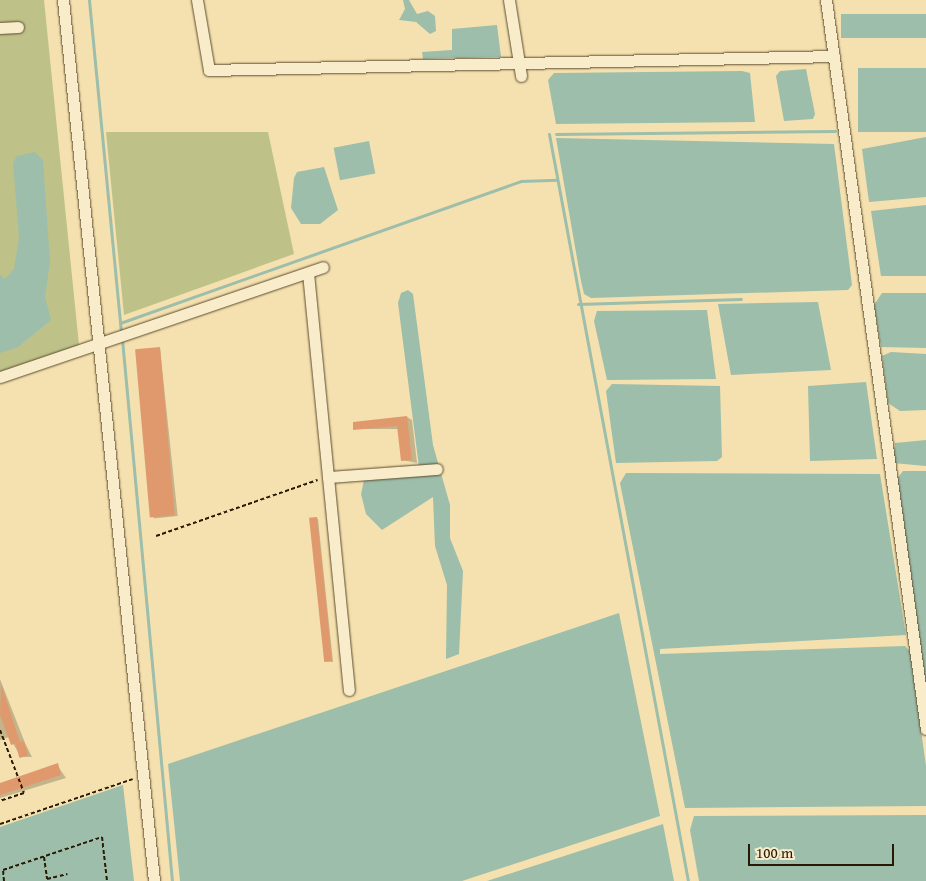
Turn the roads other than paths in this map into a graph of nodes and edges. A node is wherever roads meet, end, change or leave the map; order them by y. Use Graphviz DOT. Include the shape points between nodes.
graph roads {
  1 [pos="63,0"];
  2 [pos="197,0"];
  3 [pos="509,0"];
  4 [pos="826,0"];
  5 [pos="18,27"];
  6 [pos="0,28"];
  7 [pos="834,56"];
  8 [pos="519,63"];
  9 [pos="521,76"];
  10 [pos="323,268"];
  11 [pos="308,273"];
  12 [pos="99,343"];
  13 [pos="0,377"];
  14 [pos="437,469"];
  15 [pos="328,477"];
  16 [pos="349,690"];
  17 [pos="926,729"];
  18 [pos="154,881"];
  1 -- 12 [label="street"];
  2 -- 8 [label="street" via="209,70"];
  3 -- 8 [label="street"];
  4 -- 7 [label="street"];
  5 -- 6 [label="street"];
  7 -- 8 [label="street"];
  7 -- 17 [label="street"];
  8 -- 9 [label="street"];
  10 -- 11 [label="street"];
  11 -- 12 [label="street"];
  11 -- 15 [label="street"];
  12 -- 13 [label="street"];
  12 -- 18 [label="street"];
  14 -- 15 [label="street"];
  15 -- 16 [label="street"];
}
